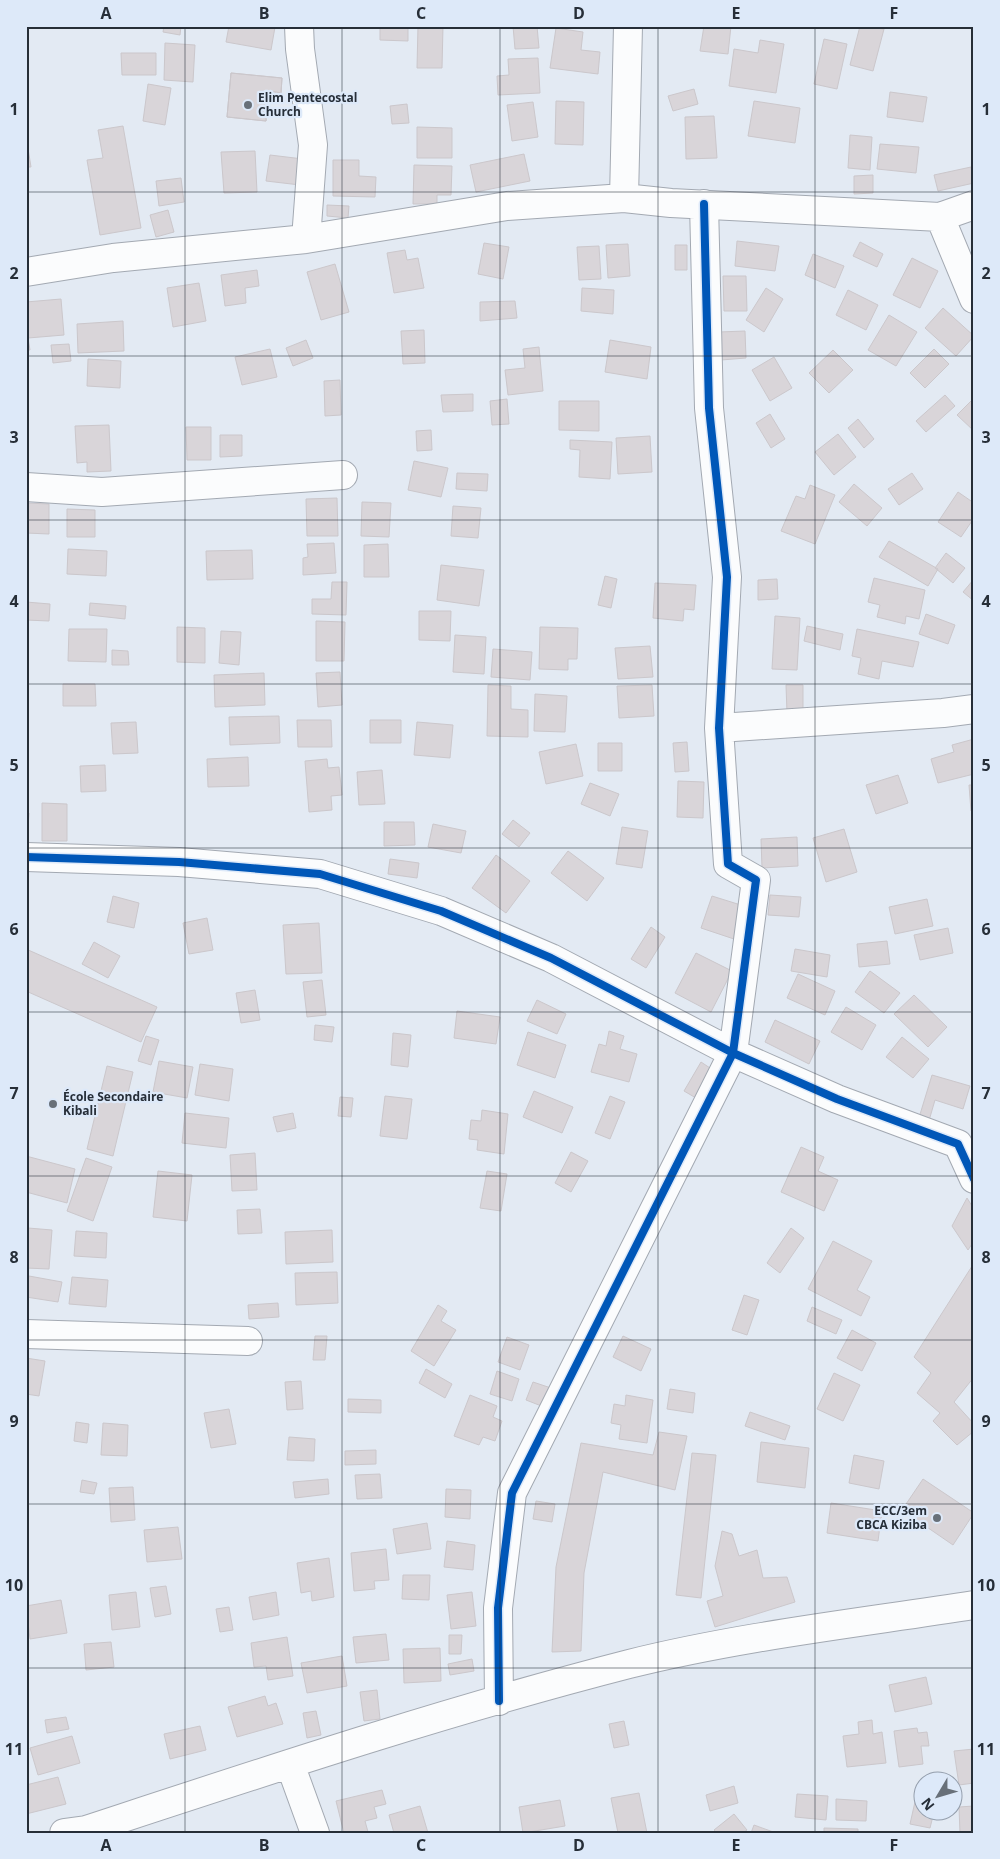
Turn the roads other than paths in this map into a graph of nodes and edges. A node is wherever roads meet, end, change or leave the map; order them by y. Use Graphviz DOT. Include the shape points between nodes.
graph roads {
  1 [pos="299,26"];
  2 [pos="628,26"];
  3 [pos="624,198"];
  4 [pos="704,204"];
  5 [pos="974,205"];
  6 [pos="940,217"];
  7 [pos="306,239"];
  8 [pos="26,272"];
  9 [pos="974,299"];
  10 [pos="342,475"];
  11 [pos="26,487"];
  12 [pos="974,709"];
  13 [pos="719,728"];
  14 [pos="26,857"];
  15 [pos="733,1053"];
  16 [pos="966,1144"];
  17 [pos="974,1179"];
  18 [pos="26,1334"];
  19 [pos="248,1341"];
  20 [pos="974,1605"];
  21 [pos="499,1701"];
  22 [pos="290,1764"];
  23 [pos="64,1833"];
  24 [pos="315,1833"];
  1 -- 7 [label="street" via="313,145"];
  2 -- 3 [label="street"];
  3 -- 4 [label="street"];
  3 -- 7 [label="street" via="506,206"];
  4 -- 6 [label="street"];
  4 -- 13 [label="street" via="709,408 726,577"];
  5 -- 6 [label="street"];
  6 -- 9 [label="street"];
  7 -- 8 [label="street" via="113,258"];
  10 -- 11 [label="street" via="102,492"];
  12 -- 13 [label="street"];
  13 -- 15 [label="street" via="728,864 756,880"];
  14 -- 15 [label="street" via="179,862 320,874 441,911 551,958"];
  15 -- 16 [label="street" via="837,1099"];
  15 -- 21 [label="street" via="512,1493 498,1608"];
  16 -- 17 [label="street"];
  18 -- 19 [label="street"];
  20 -- 21 [label="street" via="711,1646 629,1664"];
  21 -- 22 [label="street"];
  22 -- 23 [label="street" via="86,1830"];
  22 -- 24 [label="street"];
}
